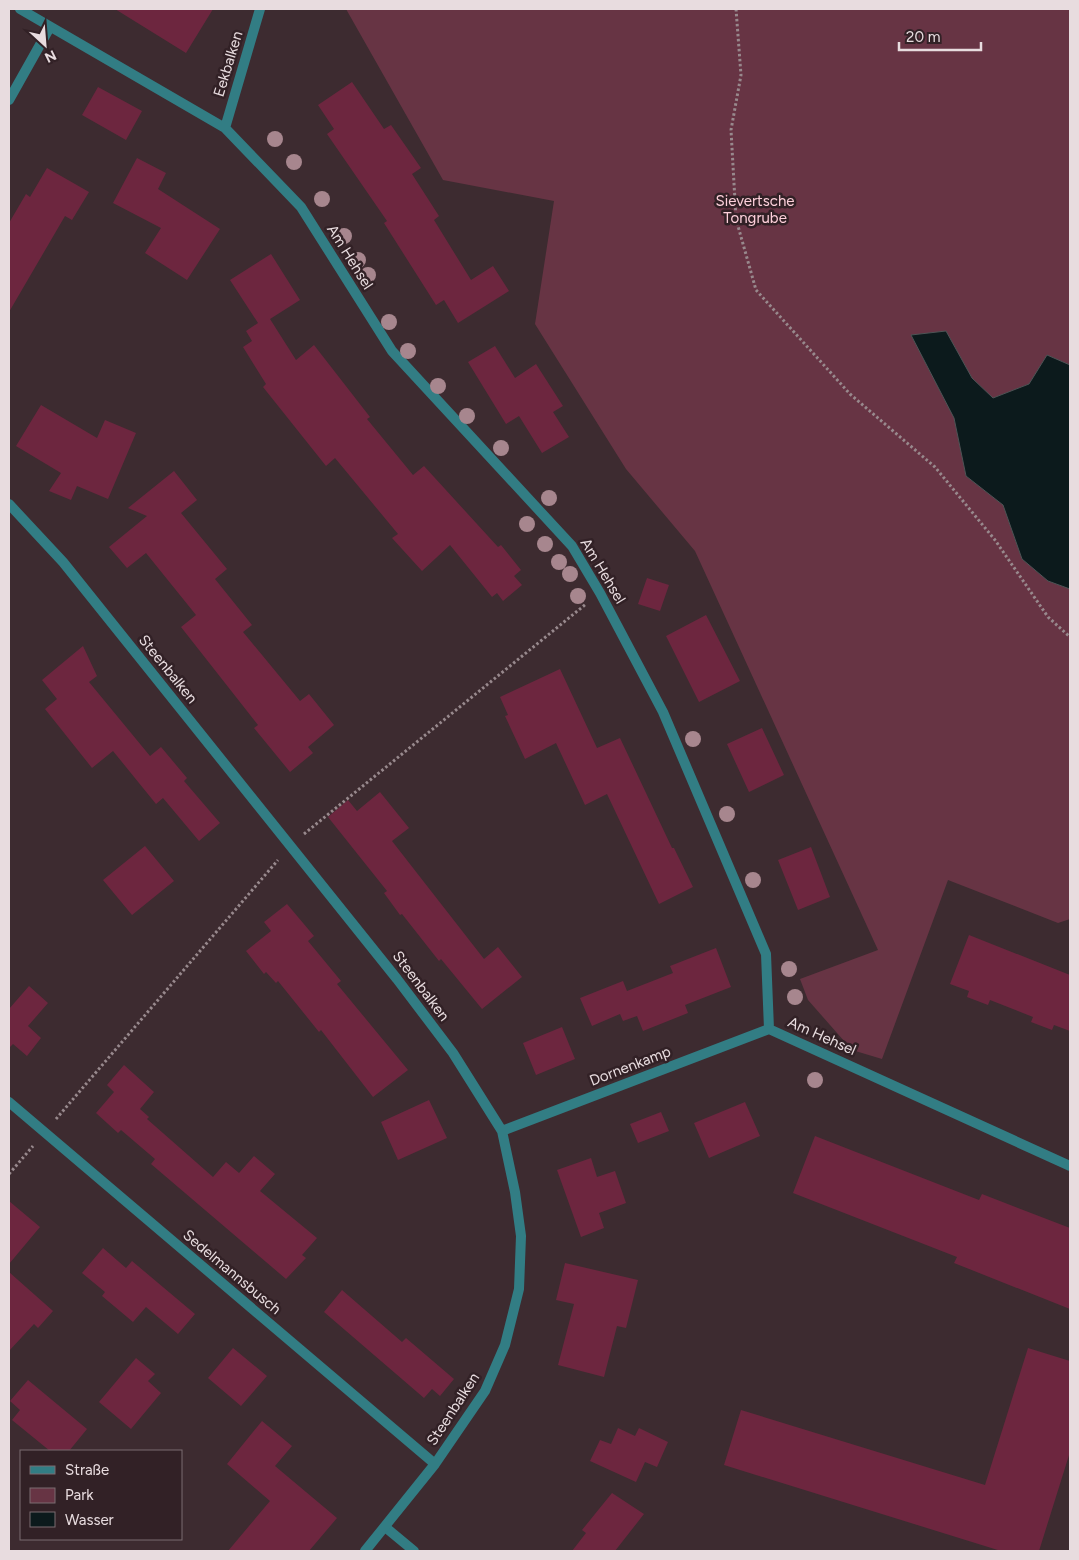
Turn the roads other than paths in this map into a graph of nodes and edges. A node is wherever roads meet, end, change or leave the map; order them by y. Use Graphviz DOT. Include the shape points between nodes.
graph roads {
  1 [pos="20,9"];
  2 [pos="260,9"];
  3 [pos="50,27"];
  4 [pos="9,100"];
  5 [pos="225,128"];
  6 [pos="9,504"];
  7 [pos="769,1028"];
  8 [pos="9,1102"];
  9 [pos="502,1131"];
  10 [pos="1070,1166"];
  11 [pos="435,1464"];
  12 [pos="385,1527"];
  13 [pos="365,1551"];
  14 [pos="414,1551"];
  1 -- 3 [label="street, Am Hehsel"];
  2 -- 5 [label="street, Eekbalken"];
  3 -- 4 [label="street"];
  3 -- 5 [label="street, Am Hehsel"];
  5 -- 7 [label="street, Am Hehsel" via="301,207 392,351 572,546 662,712 766,954"];
  6 -- 9 [label="street, Steenbalken" via="63,562 397,979 453,1053"];
  7 -- 9 [label="street, Dornenkamp"];
  7 -- 10 [label="street, Am Hehsel"];
  8 -- 11 [label="street, Sedelmannsbusch"];
  9 -- 11 [label="street, Steenbalken" via="521,1236 519,1289 505,1345 486,1391"];
  11 -- 12 [label="street, Steenbalken"];
  12 -- 13 [label="street, Steenbalken"];
  12 -- 14 [label="street"];
}
